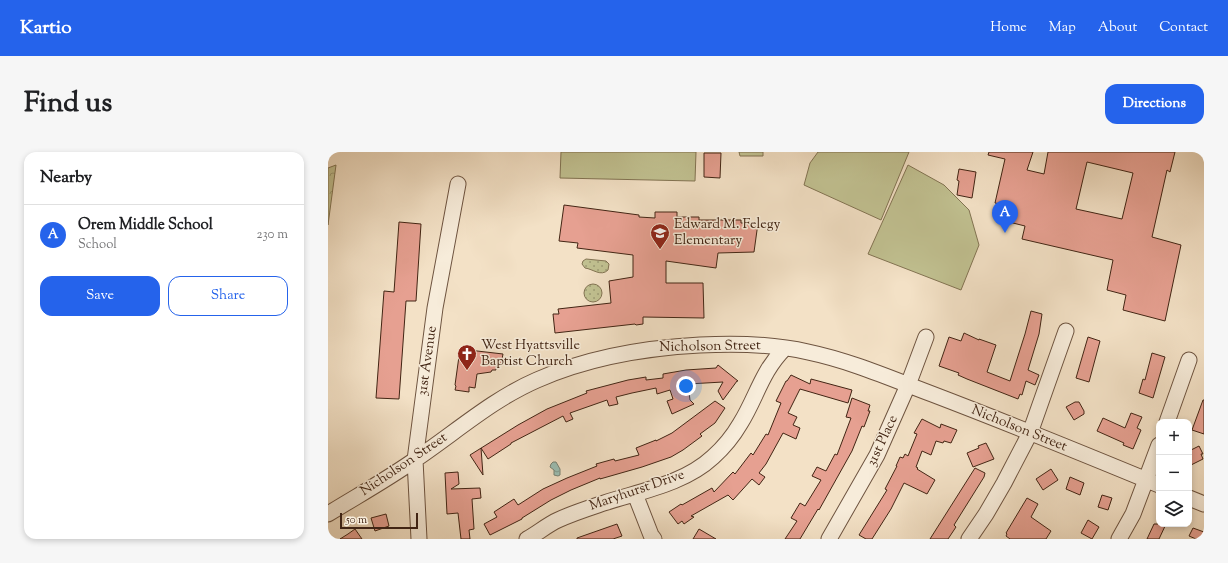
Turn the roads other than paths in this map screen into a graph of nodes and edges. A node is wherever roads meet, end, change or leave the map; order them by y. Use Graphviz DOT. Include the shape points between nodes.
graph roads {
  1 [pos="458,184"];
  2 [pos="1066,331"];
  3 [pos="926,338"];
  4 [pos="785,348"];
  5 [pos="1189,360"];
  6 [pos="908,385"];
  7 [pos="1168,419"];
  8 [pos="1030,433"];
  9 [pos="1157,455"];
  10 [pos="415,460"];
  11 [pos="1153,483"];
  12 [pos="635,494"];
  13 [pos="1192,499"];
  14 [pos="1204,504"];
  15 [pos="328,514"];
  16 [pos="419,539"];
  17 [pos="527,539"];
  18 [pos="654,539"];
  19 [pos="830,539"];
  20 [pos="969,539"];
  21 [pos="1119,539"];
  1 -- 10 [label="street, 31st Avenue" via="435,308"];
  2 -- 8 [label="street"];
  3 -- 6 [label="street, 31st Place"];
  4 -- 6 [label="street, Nicholson Street" via="832,358"];
  4 -- 10 [label="street, Nicholson Street" via="752,344 688,346 645,349 582,362 535,381 497,402"];
  4 -- 12 [label="street, Maryhurst Drive" via="763,376 740,424 712,458 667,484"];
  5 -- 7 [label="street"];
  6 -- 8 [label="street, Nicholson Street"];
  6 -- 19 [label="street, 31st Place" via="877,455"];
  8 -- 11 [label="street, Nicholson Street"];
  8 -- 20 [label="street" via="1004,483"];
  9 -- 11 [label="street"];
  10 -- 15 [label="street, Nicholson Street"];
  10 -- 16 [label="street, 31st Avenue"];
  11 -- 21 [label="street"];
  12 -- 17 [label="street, Maryhurst Drive" via="570,515"];
  12 -- 18 [label="street" via="650,535"];
  13 -- 14 [label="street"];
}
